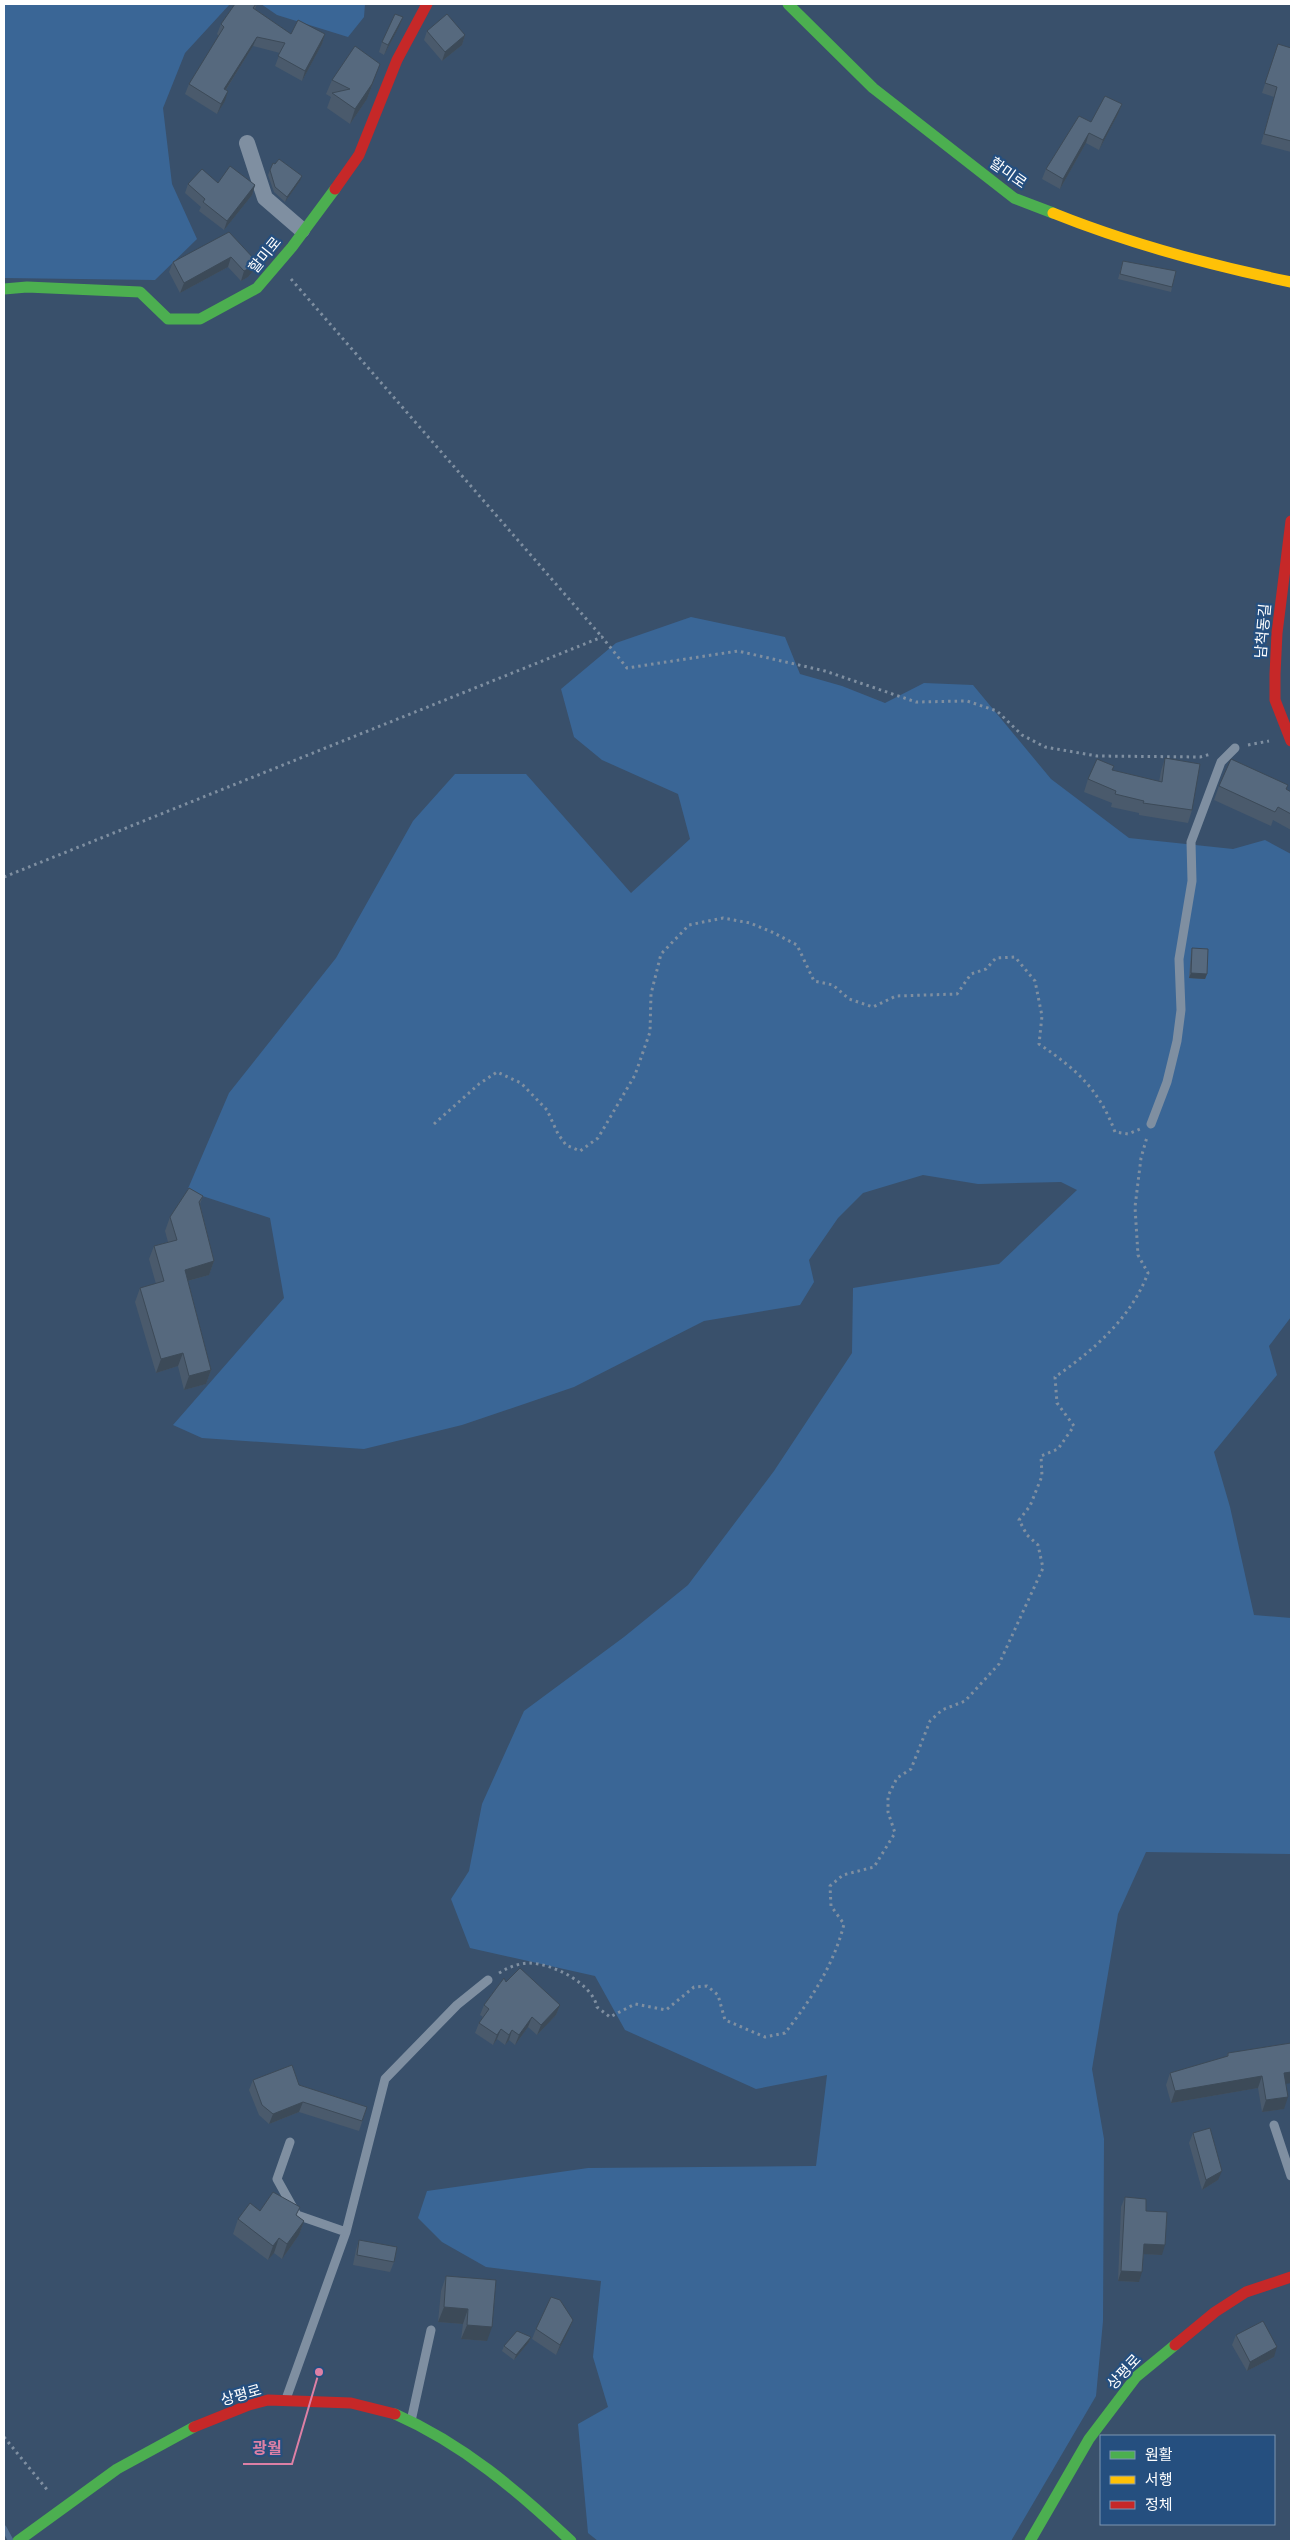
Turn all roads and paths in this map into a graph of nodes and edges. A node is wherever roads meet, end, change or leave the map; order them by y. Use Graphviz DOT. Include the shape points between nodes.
graph roads {
  1 [pos="427,4"];
  2 [pos="788,4"];
  3 [pos="246,143"];
  4 [pos="302,230"];
  5 [pos="277,263"];
  6 [pos="1291,282"];
  7 [pos="4,289"];
  8 [pos="1291,521"];
  9 [pos="602,637"];
  10 [pos="1290,740"];
  11 [pos="1235,748"];
  12 [pos="4,877"];
  13 [pos="434,1124"];
  14 [pos="1151,1124"];
  15 [pos="488,1980"];
  16 [pos="1274,2125"];
  17 [pos="290,2142"];
  18 [pos="1291,2176"];
  19 [pos="346,2232"];
  20 [pos="1291,2277"];
  21 [pos="431,2330"];
  22 [pos="285,2402"];
  23 [pos="411,2421"];
  24 [pos="4,2436"];
  25 [pos="62,2507"];
  26 [pos="18,2541"];
  27 [pos="571,2541"];
  28 [pos="1030,2541"];
  1 -- 4 [label="street, 할미로" via="396,60 360,155"];
  2 -- 6 [label="street, 할미로" via="873,88 1014,198 1104,234 1217,267"];
  3 -- 4 [label="street" via="265,198"];
  4 -- 5 [label="street, 할미로"];
  5 -- 7 [label="street, 할미로" via="257,288 200,319 168,320 140,292 27,287"];
  5 -- 9 [label="path"];
  8 -- 10 [label="street, 남척동길" via="1274,674 1275,700"];
  9 -- 11 [label="path" via="627,668 738,651 825,671 916,702 967,702 997,711 1022,735 1045,747 1097,756 1200,757"];
  9 -- 12 [label="path"];
  10 -- 11 [label="path"];
  11 -- 14 [label="lane" via="1221,762 1191,842 1192,881 1179,960 1181,1010 1177,1040 1168,1082"];
  13 -- 14 [label="path" via="497,1072 521,1083 547,1110 566,1146 580,1151 598,1138 635,1074 650,1032 651,994 661,954 689,925 723,918 750,923 797,945 814,981 833,985 849,999 874,1007 896,996 957,994 971,974 986,969 996,958 1015,957 1035,981 1042,1016 1039,1044 1069,1064 1093,1089 1115,1132 1128,1134"];
  14 -- 15 [label="path" via="1140,1158 1135,1207 1138,1255 1148,1273 1142,1290 1120,1322 1055,1377 1057,1403 1074,1426 1058,1449 1041,1456 1042,1476 1030,1506 1019,1520 1026,1535 1038,1545 1043,1568 999,1664 965,1701 942,1710 930,1721 911,1769 897,1778 888,1796 888,1812 895,1834 874,1867 843,1875 830,1886 832,1906 844,1924 829,1968 800,2014 785,2033 765,2037 725,2020 718,1995 707,1986 694,1987 666,2010 635,2004 610,2017 597,2007 595,1998 575,1977 541,1966 531,1963 512,1966"];
  15 -- 19 [label="lane" via="457,2004 385,2079"];
  16 -- 18 [label="lane"];
  17 -- 19 [label="lane" via="277,2179 297,2215"];
  19 -- 22 [label="lane"];
  20 -- 28 [label="street, 상평로" via="1246,2292 1215,2312 1136,2377 1089,2439"];
  21 -- 23 [label="lane"];
  22 -- 23 [label="street, 상평로" via="364,2404"];
  22 -- 25 [label="street, 상평로" via="263,2401 193,2426 117,2469"];
  23 -- 27 [label="street, 상평로" via="434,2432 491,2473"];
  24 -- 25 [label="path"];
  25 -- 26 [label="street, 상평로"];
}
